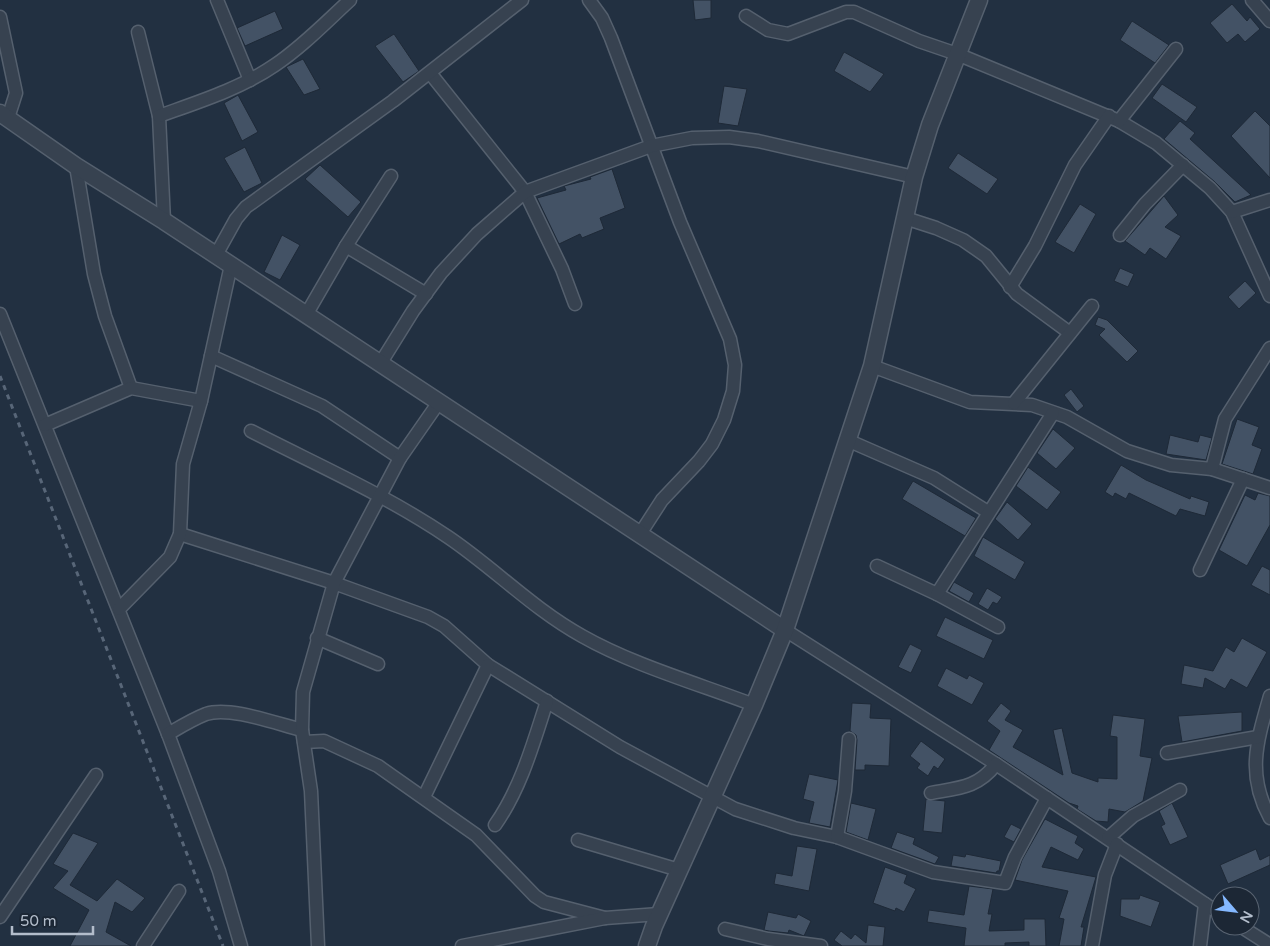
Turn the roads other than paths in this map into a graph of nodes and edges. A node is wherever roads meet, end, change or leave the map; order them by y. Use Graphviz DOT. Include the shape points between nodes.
graph roads {
  1 [pos="217,0"];
  2 [pos="350,0"];
  3 [pos="522,0"];
  4 [pos="589,0"];
  5 [pos="979,0"];
  6 [pos="1252,0"];
  7 [pos="746,16"];
  8 [pos="0,17"];
  9 [pos="1270,21"];
  10 [pos="138,32"];
  11 [pos="1176,49"];
  12 [pos="957,54"];
  13 [pos="430,73"];
  14 [pos="250,80"];
  15 [pos="4,116"];
  16 [pos="159,116"];
  17 [pos="1114,119"];
  18 [pos="651,146"];
  19 [pos="1183,165"];
  20 [pos="76,166"];
  21 [pos="391,176"];
  22 [pos="914,177"];
  23 [pos="525,192"];
  24 [pos="1270,200"];
  25 [pos="1232,212"];
  26 [pos="905,218"];
  27 [pos="164,221"];
  28 [pos="1120,235"];
  29 [pos="346,246"];
  30 [pos="216,255"];
  31 [pos="231,265"];
  32 [pos="1010,287"];
  33 [pos="426,294"];
  34 [pos="1270,296"];
  35 [pos="575,304"];
  36 [pos="1092,306"];
  37 [pos="0,314"];
  38 [pos="306,315"];
  39 [pos="1070,333"];
  40 [pos="1270,348"];
  41 [pos="211,356"];
  42 [pos="380,364"];
  43 [pos="872,366"];
  44 [pos="131,388"];
  45 [pos="201,401"];
  46 [pos="439,402"];
  47 [pos="1014,403"];
  48 [pos="1053,412"];
  49 [pos="45,424"];
  50 [pos="251,431"];
  51 [pos="847,440"];
  52 [pos="400,458"];
  53 [pos="1212,469"];
  54 [pos="1243,479"];
  55 [pos="1270,488"];
  56 [pos="379,496"];
  57 [pos="988,512"];
  58 [pos="180,534"];
  59 [pos="640,534"];
  60 [pos="877,566"];
  61 [pos="1200,570"];
  62 [pos="334,583"];
  63 [pos="937,594"];
  64 [pos="120,609"];
  65 [pos="998,627"];
  66 [pos="784,630"];
  67 [pos="317,638"];
  68 [pos="378,664"];
  69 [pos="488,665"];
  70 [pos="1270,696"];
  71 [pos="547,701"];
  72 [pos="754,705"];
  73 [pos="168,734"];
  74 [pos="303,736"];
  75 [pos="1258,737"];
  76 [pos="849,739"];
  77 [pos="1167,752"];
  78 [pos="996,764"];
  79 [pos="96,775"];
  80 [pos="1180,790"];
  81 [pos="931,793"];
  82 [pos="424,797"];
  83 [pos="713,798"];
  84 [pos="1047,798"];
  85 [pos="1270,818"];
  86 [pos="495,825"];
  87 [pos="837,837"];
  88 [pos="578,840"];
  89 [pos="1112,841"];
  90 [pos="679,870"];
  91 [pos="179,891"];
  92 [pos="1205,904"];
  93 [pos="1210,907"];
  94 [pos="659,914"];
  95 [pos="0,917"];
  96 [pos="605,918"];
  97 [pos="725,929"];
  98 [pos="1256,936"];
  99 [pos="1270,945"];
  100 [pos="143,946"];
  101 [pos="241,946"];
  102 [pos="318,946"];
  103 [pos="462,946"];
  104 [pos="647,946"];
  105 [pos="821,946"];
  106 [pos="1092,946"];
  107 [pos="1200,946"];
  1 -- 14 [label="street"];
  2 -- 14 [label="street" via="296,50"];
  3 -- 13 [label="street"];
  4 -- 18 [label="street" via="611,38"];
  5 -- 12 [label="street"];
  6 -- 9 [label="street"];
  7 -- 12 [label="street" via="777,34 788,34 846,12 854,12"];
  8 -- 15 [label="street" via="16,93"];
  10 -- 16 [label="street"];
  11 -- 17 [label="street"];
  12 -- 17 [label="street"];
  12 -- 22 [label="street"];
  13 -- 23 [label="street"];
  13 -- 30 [label="street" via="246,207"];
  14 -- 16 [label="street"];
  15 -- 20 [label="street"];
  16 -- 27 [label="street"];
  17 -- 19 [label="street" via="1156,143"];
  17 -- 32 [label="street" via="1075,166 1035,246"];
  18 -- 22 [label="street" via="692,138 758,140"];
  18 -- 23 [label="street"];
  18 -- 59 [label="street" via="730,339 735,365 733,392 712,444 662,500"];
  19 -- 25 [label="street"];
  19 -- 28 [label="street"];
  20 -- 27 [label="street"];
  20 -- 44 [label="street" via="94,274 105,316"];
  21 -- 29 [label="street"];
  22 -- 26 [label="street"];
  23 -- 33 [label="street" via="477,234"];
  23 -- 35 [label="street"];
  24 -- 25 [label="street"];
  25 -- 34 [label="street"];
  26 -- 32 [label="street" via="963,240 986,256"];
  26 -- 43 [label="street"];
  27 -- 30 [label="street"];
  29 -- 33 [label="street"];
  29 -- 38 [label="street"];
  30 -- 31 [label="street"];
  31 -- 38 [label="street"];
  31 -- 41 [label="street"];
  32 -- 39 [label="street"];
  33 -- 42 [label="street"];
  36 -- 39 [label="street"];
  37 -- 49 [label="street"];
  38 -- 42 [label="street"];
  39 -- 47 [label="street"];
  40 -- 53 [label="street" via="1225,419"];
  41 -- 45 [label="street"];
  41 -- 52 [label="street" via="322,406"];
  42 -- 46 [label="street"];
  43 -- 47 [label="street" via="970,402"];
  43 -- 51 [label="street"];
  44 -- 45 [label="street"];
  44 -- 49 [label="street"];
  45 -- 58 [label="street" via="183,464"];
  46 -- 52 [label="street"];
  46 -- 59 [label="street"];
  47 -- 48 [label="street"];
  48 -- 53 [label="street" via="1127,451 1171,465"];
  48 -- 57 [label="street"];
  49 -- 64 [label="street"];
  50 -- 56 [label="street"];
  51 -- 57 [label="street" via="934,478"];
  51 -- 66 [label="street"];
  52 -- 56 [label="street"];
  53 -- 54 [label="street"];
  54 -- 55 [label="street"];
  54 -- 61 [label="street"];
  56 -- 62 [label="street"];
  56 -- 72 [label="street" via="459,544 550,617 582,637"];
  57 -- 63 [label="street"];
  58 -- 62 [label="street"];
  58 -- 64 [label="street" via="170,557"];
  59 -- 66 [label="street"];
  60 -- 63 [label="street"];
  62 -- 67 [label="street"];
  62 -- 69 [label="street" via="428,617 444,626"];
  63 -- 65 [label="street"];
  64 -- 73 [label="street"];
  66 -- 72 [label="street"];
  66 -- 78 [label="street"];
  67 -- 68 [label="street"];
  67 -- 74 [label="street" via="303,692"];
  69 -- 71 [label="street"];
  69 -- 82 [label="street"];
  70 -- 75 [label="street"];
  71 -- 83 [label="street" via="620,747"];
  71 -- 86 [label="street" via="517,788"];
  72 -- 83 [label="street"];
  73 -- 74 [label="street" via="216,712 232,713"];
  73 -- 101 [label="street" via="219,871"];
  74 -- 82 [label="street" via="378,766"];
  74 -- 102 [label="street" via="311,791"];
  75 -- 77 [label="street"];
  75 -- 85 [label="street" via="1256,782"];
  76 -- 87 [label="street"];
  78 -- 81 [label="street" via="980,781"];
  78 -- 84 [label="street"];
  79 -- 95 [label="street"];
  80 -- 89 [label="street" via="1133,816"];
  82 -- 96 [label="street" via="476,835 535,896 544,902"];
  83 -- 87 [label="street" via="761,818"];
  83 -- 90 [label="street"];
  84 -- 87 [label="street" via="1015,857 1005,883 933,872"];
  84 -- 89 [label="street"];
  88 -- 90 [label="street"];
  89 -- 92 [label="street"];
  89 -- 106 [label="street"];
  90 -- 94 [label="street"];
  91 -- 100 [label="street"];
  92 -- 93 [label="street"];
  92 -- 107 [label="street"];
  94 -- 96 [label="street"];
  94 -- 104 [label="street"];
  96 -- 103 [label="street"];
  97 -- 105 [label="street"];
  98 -- 99 [label="street"];
}
